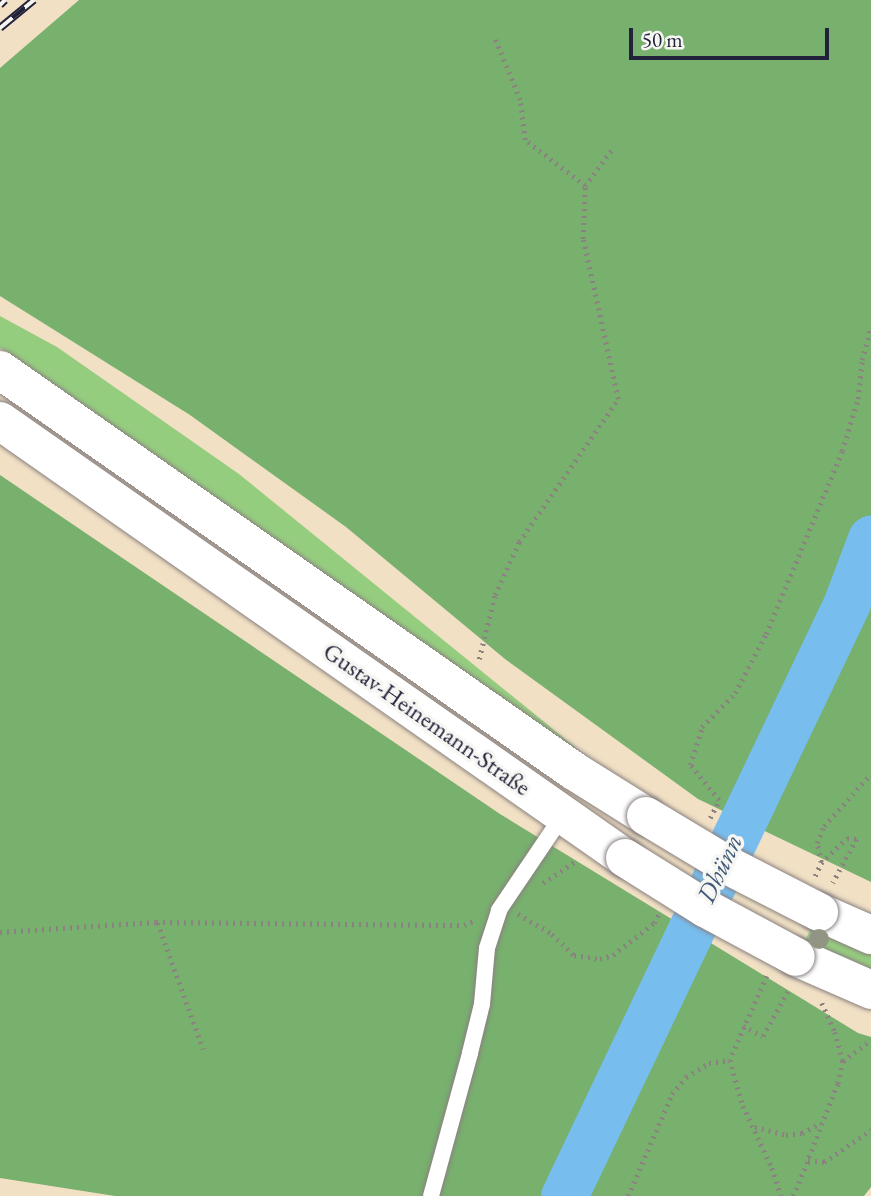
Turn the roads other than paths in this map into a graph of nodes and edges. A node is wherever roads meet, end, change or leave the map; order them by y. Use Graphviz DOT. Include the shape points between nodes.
graph roads {
  1 [pos="0,370"];
  2 [pos="0,421"];
  3 [pos="563,815"];
  4 [pos="871,935"];
  5 [pos="871,990"];
  6 [pos="431,1196"];
  1 -- 4 [label="main road, Gustav-Heinemann-Straße, bridge" via="574,771 730,867 826,898"];
  2 -- 3 [label="main road, Gustav-Heinemann-Straße"];
  3 -- 5 [label="main road, Gustav-Heinemann-Straße, bridge" via="794,971"];
  3 -- 6 [label="lane" via="502,909 487,948 482,1004"];
}
